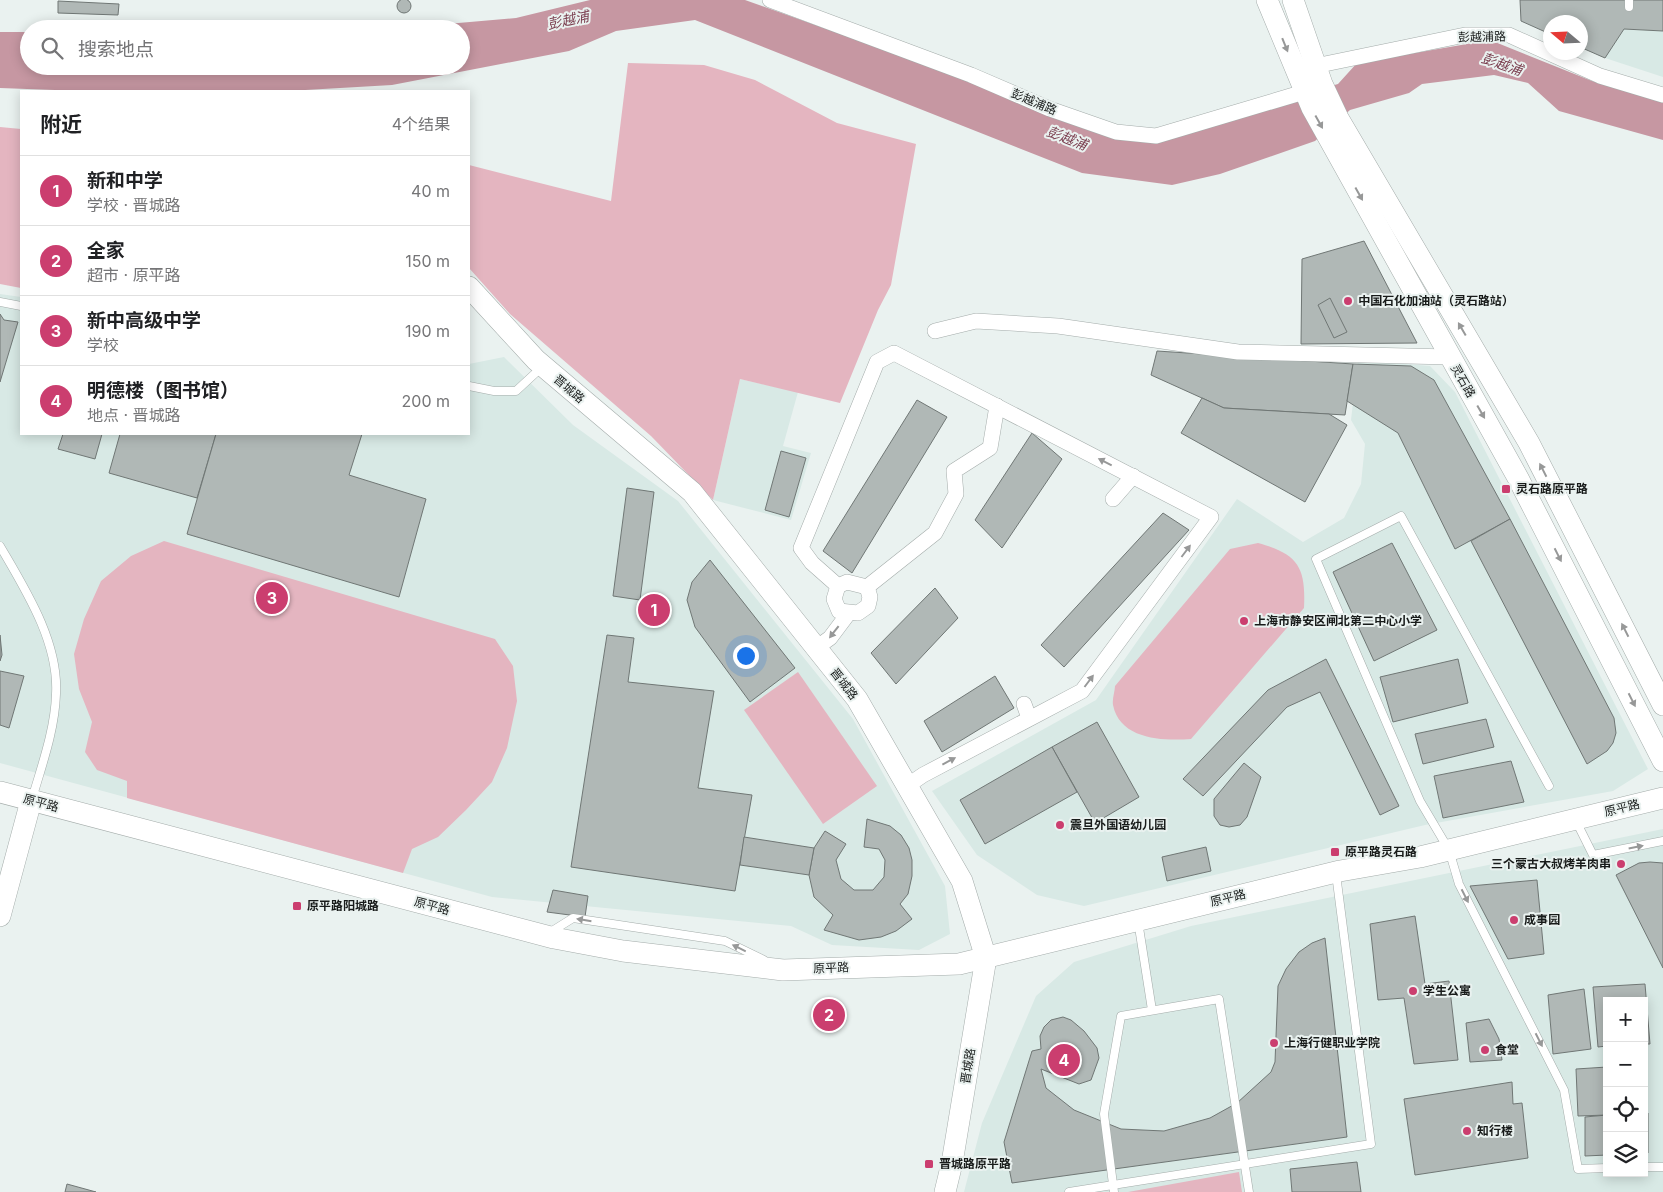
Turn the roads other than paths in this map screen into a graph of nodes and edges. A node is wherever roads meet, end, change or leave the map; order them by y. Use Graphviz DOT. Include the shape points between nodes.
graph roads {
  1 [pos="770,0"];
  2 [pos="1266,0"];
  3 [pos="1293,0"];
  4 [pos="1310,81"];
  5 [pos="1663,95"];
  6 [pos="1342,143"];
  7 [pos="470,288"];
  8 [pos="0,302"];
  9 [pos="20,306"];
  10 [pos="935,331"];
  11 [pos="1450,357"];
  12 [pos="543,366"];
  13 [pos="470,386"];
  14 [pos="997,406"];
  15 [pos="1133,476"];
  16 [pos="1113,499"];
  17 [pos="0,546"];
  18 [pos="838,586"];
  19 [pos="867,587"];
  20 [pos="848,614"];
  21 [pos="816,648"];
  22 [pos="1663,705"];
  23 [pos="1663,761"];
  24 [pos="907,786"];
  25 [pos="1549,786"];
  26 [pos="0,792"];
  27 [pos="1663,798"];
  28 [pos="31,801"];
  29 [pos="1575,819"];
  30 [pos="1663,842"];
  31 [pos="1449,850"];
  32 [pos="1336,872"];
  33 [pos="0,916"];
  34 [pos="1138,920"];
  35 [pos="986,958"];
  36 [pos="1152,1010"];
  37 [pos="1245,1164"];
  38 [pos="1648,1167"];
  39 [pos="1663,1167"];
  40 [pos="1603,1168"];
  41 [pos="1113,1188"];
  42 [pos="945,1192"];
  43 [pos="1069,1192"];
  44 [pos="1249,1192"];
  1 -- 4 [label="street, 彭越浦路" via="1116,132 1156,136"];
  2 -- 4 [label="street, 灵石路, one-way"];
  3 -- 4 [label="street, 灵石路"];
  4 -- 5 [label="street, 彭越浦路" via="1465,35 1509,35 1600,76"];
  4 -- 6 [label="street, 灵石路"];
  6 -- 11 [label="street, 灵石路, one-way"];
  22 -- 6 [label="street, 灵石路, one-way" via="1529,443"];
  7 -- 12 [label="street, 晋城路"];
  8 -- 9 [label="lane"];
  10 -- 11 [label="street" via="976,321 1058,326 1238,352"];
  11 -- 23 [label="street, 灵石路, one-way" via="1518,478"];
  12 -- 13 [label="lane" via="516,391"];
  12 -- 21 [label="street, 晋城路" via="692,492"];
  15 -- 14 [label="street, one-way"];
  14 -- 18 [label="street" via="894,353 877,362 801,548 812,563"];
  14 -- 19 [label="street" via="990,448 954,471 956,494 935,533"];
  15 -- 16 [label="street"];
  24 -- 15 [label="street, one-way" via="1027,711 1082,691 1212,517"];
  17 -- 28 [label="lane" via="35,608 51,654 56,694 50,734"];
  18 -- 19 [label="street" via="847,582"];
  18 -- 20 [label="street" via="834,599 839,611"];
  19 -- 20 [label="street" via="868,606 858,613"];
  20 -- 21 [label="street, one-way" via="830,638"];
  21 -- 24 [label="street, 晋城路" via="857,699"];
  24 -- 35 [label="street, 晋城路" via="962,881"];
  25 -- 31 [label="lane" via="1402,516 1316,559 1420,801"];
  26 -- 28 [label="street, 原平路"];
  27 -- 29 [label="street, 原平路"];
  28 -- 33 [label="street"];
  28 -- 35 [label="street, 原平路" via="545,936 623,952 783,970 959,964"];
  29 -- 30 [label="lane, one-way" via="1593,855"];
  29 -- 31 [label="street, 原平路"];
  31 -- 32 [label="street, 原平路"];
  31 -- 40 [label="lane, one-way" via="1459,884 1564,1090 1578,1169"];
  32 -- 34 [label="street, 原平路"];
  32 -- 37 [label="lane" via="1371,1144"];
  34 -- 35 [label="street, 原平路"];
  34 -- 36 [label="lane"];
  35 -- 42 [label="street, 晋城路"];
  36 -- 37 [label="lane" via="1219,999"];
  36 -- 41 [label="lane" via="1120,1016 1104,1114"];
  37 -- 41 [label="lane"];
  37 -- 44 [label="lane"];
  38 -- 39 [label="lane"];
  41 -- 43 [label="lane"];
}
